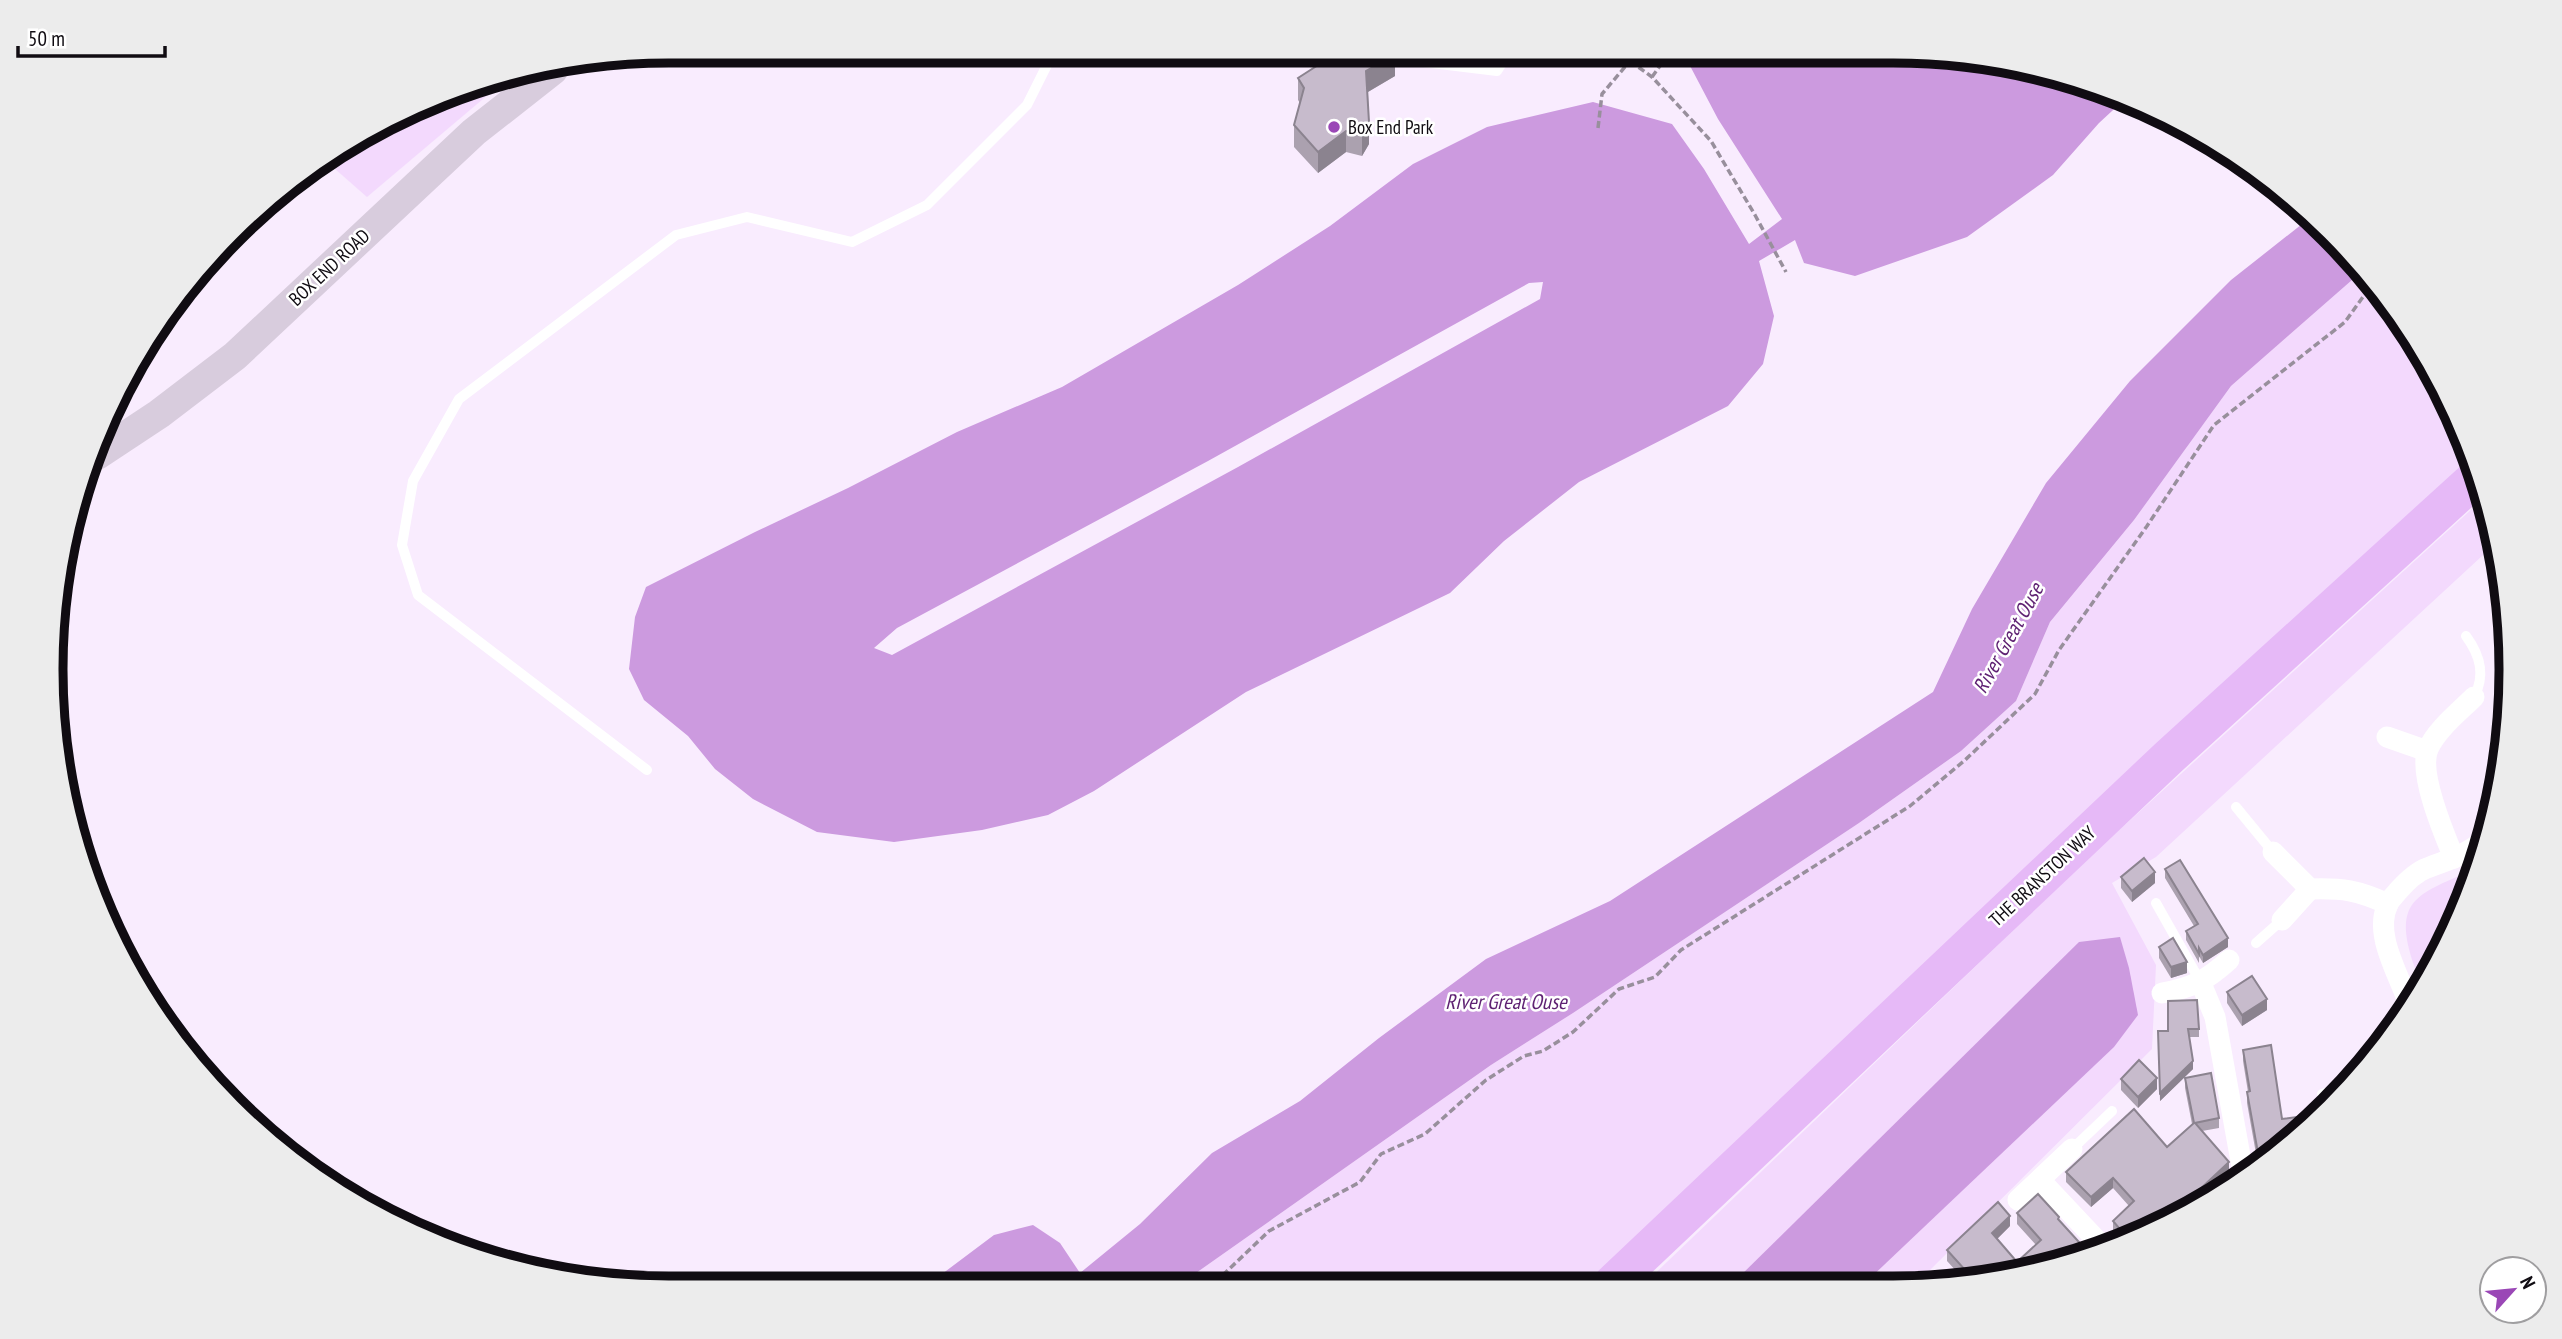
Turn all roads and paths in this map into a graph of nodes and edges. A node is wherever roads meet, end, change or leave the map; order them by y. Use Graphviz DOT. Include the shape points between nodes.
graph roads {
  1 [pos="1048,63"];
  2 [pos="1431,63"];
  3 [pos="1502,63"];
  4 [pos="1524,63"];
  5 [pos="1628,63"];
  6 [pos="1633,63"];
  7 [pos="1662,63"];
  8 [pos="1497,71"];
  9 [pos="545,76"];
  10 [pos="1652,77"];
  11 [pos="1598,128"];
  12 [pos="1786,272"];
  13 [pos="2367,292"];
  14 [pos="104,450"];
  15 [pos="2470,484"];
  16 [pos="2466,636"];
  17 [pos="2474,697"];
  18 [pos="2387,737"];
  19 [pos="2427,751"];
  20 [pos="648,770"];
  21 [pos="2236,807"];
  22 [pos="2471,850"];
  23 [pos="2273,852"];
  24 [pos="2454,858"];
  25 [pos="2310,889"];
  26 [pos="2156,903"];
  27 [pos="2388,904"];
  28 [pos="2283,920"];
  29 [pos="2256,943"];
  30 [pos="2229,960"];
  31 [pos="2200,981"];
  32 [pos="2162,993"];
  33 [pos="2405,994"];
  34 [pos="2326,1093"];
  35 [pos="2322,1094"];
  36 [pos="2112,1111"];
  37 [pos="2073,1149"];
  38 [pos="2242,1165"];
  39 [pos="2040,1180"];
  40 [pos="2018,1200"];
  41 [pos="2097,1240"];
  42 [pos="1226,1273"];
  43 [pos="1220,1276"];
  44 [pos="1224,1276"];
  45 [pos="1620,1276"];
  1 -- 20 [label="lane" via="1027,105 927,205 852,242 747,217 676,235 458,399 413,481 402,545 418,595"];
  2 -- 8 [label="lane"];
  3 -- 8 [label="lane"];
  4 -- 8 [label="path"];
  5 -- 11 [label="path" via="1602,94"];
  6 -- 10 [label="path"];
  7 -- 10 [label="path"];
  9 -- 14 [label="street, BOX END ROAD" via="474,132 235,356"];
  10 -- 12 [label="path" via="1711,141"];
  13 -- 42 [label="path" via="2345,322 2214,425 2059,650 2035,694 1964,761 1910,806 1681,950 1655,977 1619,989 1573,1032 1486,1080 1425,1133 1381,1154 1360,1182 1269,1231"];
  15 -- 45 [label="highway, THE BRANSTON WAY" via="2169,757"];
  16 -- 17 [label="lane" via="2478,653 2482,684"];
  17 -- 19 [label="street" via="2438,733"];
  18 -- 19 [label="street"];
  19 -- 24 [label="street" via="2427,773"];
  21 -- 23 [label="lane"];
  22 -- 24 [label="street"];
  23 -- 25 [label="street"];
  24 -- 27 [label="street" via="2420,871"];
  25 -- 27 [label="street" via="2360,891"];
  25 -- 28 [label="street"];
  26 -- 31 [label="lane"];
  27 -- 33 [label="street" via="2383,921 2385,942"];
  28 -- 29 [label="lane"];
  30 -- 31 [label="street"];
  31 -- 32 [label="street"];
  31 -- 38 [label="street" via="2215,1017"];
  34 -- 35 [label="lane"];
  36 -- 37 [label="lane"];
  37 -- 39 [label="street"];
  39 -- 40 [label="street"];
  39 -- 41 [label="street"];
  42 -- 43 [label="path"];
  42 -- 44 [label="path"];
}
